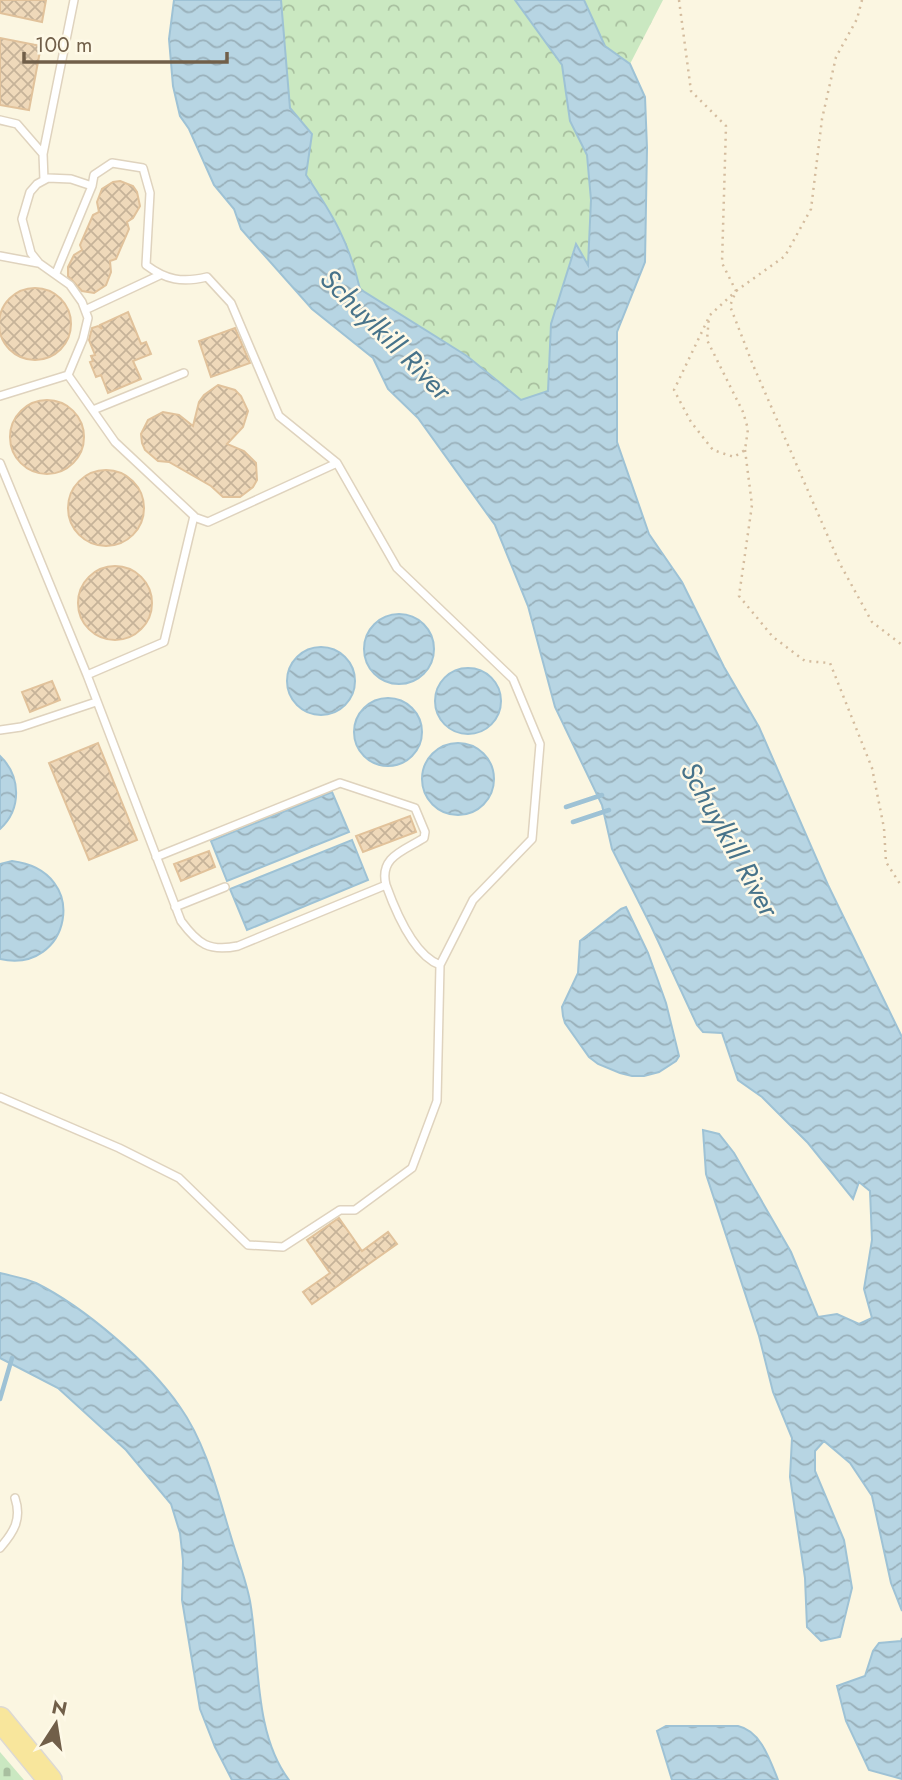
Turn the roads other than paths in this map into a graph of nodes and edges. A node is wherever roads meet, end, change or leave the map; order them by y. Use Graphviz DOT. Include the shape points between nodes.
graph roads {
  1 [pos="74,0"];
  2 [pos="0,120"];
  3 [pos="43,154"];
  4 [pos="44,180"];
  5 [pos="92,186"];
  6 [pos="0,256"];
  7 [pos="39,263"];
  8 [pos="56,273"];
  9 [pos="160,275"];
  10 [pos="85,310"];
  11 [pos="184,373"];
  12 [pos="68,375"];
  13 [pos="0,396"];
  14 [pos="93,410"];
  15 [pos="0,463"];
  16 [pos="337,463"];
  17 [pos="194,517"];
  18 [pos="87,675"];
  19 [pos="96,702"];
  20 [pos="0,730"];
  21 [pos="156,857"];
  22 [pos="386,885"];
  23 [pos="225,887"];
  24 [pos="175,907"];
  25 [pos="440,965"];
  26 [pos="0,1097"];
  27 [pos="15,1498"];
  28 [pos="0,1548"];
  29 [pos="0,1719"];
  30 [pos="50,1780"];
  1 -- 3 [label="lane"];
  2 -- 3 [label="lane" via="17,124"];
  3 -- 4 [label="lane"];
  4 -- 5 [label="lane" via="57,177"];
  4 -- 7 [label="lane" via="30,192 22,219 31,253"];
  5 -- 8 [label="lane"];
  5 -- 9 [label="lane" via="94,175 112,163 143,168 150,193 146,265"];
  6 -- 7 [label="lane"];
  7 -- 8 [label="lane"];
  8 -- 10 [label="lane" via="70,285"];
  9 -- 10 [label="lane"];
  9 -- 16 [label="lane" via="189,282 206,277 231,303 279,416"];
  10 -- 12 [label="lane" via="88,318 83,338"];
  11 -- 14 [label="lane"];
  12 -- 13 [label="lane"];
  12 -- 14 [label="lane"];
  14 -- 17 [label="lane" via="116,442"];
  15 -- 18 [label="lane"];
  16 -- 17 [label="lane" via="208,522"];
  16 -- 25 [label="lane" via="397,568 513,680 540,744 532,839 474,900"];
  17 -- 18 [label="lane" via="164,642"];
  18 -- 19 [label="lane"];
  19 -- 20 [label="lane"];
  19 -- 21 [label="lane"];
  21 -- 22 [label="lane" via="340,783 415,808 424,838 387,861"];
  21 -- 24 [label="lane"];
  22 -- 24 [label="lane" via="221,949 192,936"];
  22 -- 25 [label="lane" via="410,937 431,962"];
  23 -- 24 [label="lane"];
  25 -- 26 [label="lane" via="437,1101 412,1168 355,1210 340,1210 283,1247 247,1245 179,1178"];
  27 -- 28 [label="lane" via="18,1519"];
  29 -- 30 [label="main road"];
}
